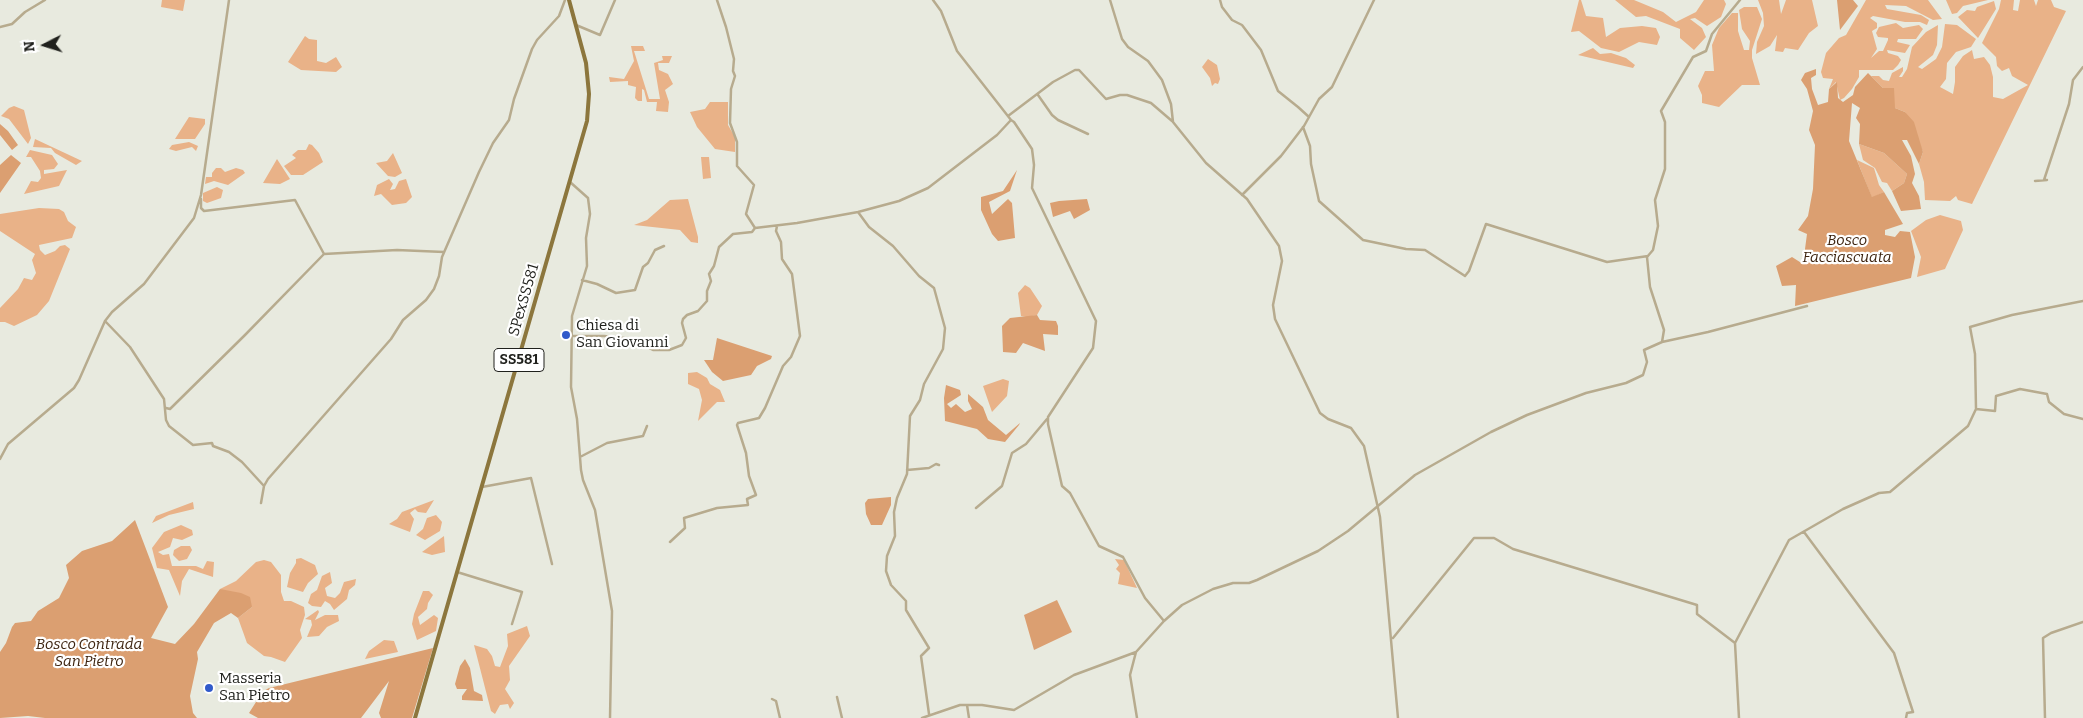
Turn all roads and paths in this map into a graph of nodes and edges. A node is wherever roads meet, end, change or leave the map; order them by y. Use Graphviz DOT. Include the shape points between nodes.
graph roads {
  1 [pos="45,0"];
  2 [pos="229,0"];
  3 [pos="565,0"];
  4 [pos="569,0"];
  5 [pos="614,0"];
  6 [pos="717,0"];
  7 [pos="933,0"];
  8 [pos="1110,0"];
  9 [pos="1220,0"];
  10 [pos="1374,0"];
  11 [pos="1740,0"];
  12 [pos="576,25"];
  13 [pos="0,27"];
  14 [pos="2083,67"];
  15 [pos="1038,94"];
  16 [pos="1008,116"];
  17 [pos="1309,118"];
  18 [pos="1011,120"];
  19 [pos="1174,122"];
  20 [pos="1303,128"];
  21 [pos="1088,134"];
  22 [pos="2035,180"];
  23 [pos="570,182"];
  24 [pos="201,195"];
  25 [pos="1242,195"];
  26 [pos="858,212"];
  27 [pos="776,226"];
  28 [pos="755,228"];
  29 [pos="664,246"];
  30 [pos="444,252"];
  31 [pos="324,254"];
  32 [pos="1648,256"];
  33 [pos="582,280"];
  34 [pos="2083,301"];
  35 [pos="1807,306"];
  36 [pos="105,320"];
  37 [pos="572,336"];
  38 [pos="1662,342"];
  39 [pos="166,408"];
  40 [pos="1976,409"];
  41 [pos="1048,418"];
  42 [pos="2083,419"];
  43 [pos="647,426"];
  44 [pos="2,449"];
  45 [pos="580,456"];
  46 [pos="0,459"];
  47 [pos="939,464"];
  48 [pos="907,470"];
  49 [pos="264,486"];
  50 [pos="482,487"];
  51 [pos="262,503"];
  52 [pos="1379,506"];
  53 [pos="976,508"];
  54 [pos="1804,532"];
  55 [pos="670,542"];
  56 [pos="552,564"];
  57 [pos="457,572"];
  58 [pos="1164,621"];
  59 [pos="2083,622"];
  60 [pos="512,624"];
  61 [pos="1392,639"];
  62 [pos="1735,643"];
  63 [pos="1136,652"];
  64 [pos="838,697"];
  65 [pos="772,699"];
  66 [pos="967,704"];
  67 [pos="930,714"];
  68 [pos="415,718"];
  69 [pos="610,718"];
  70 [pos="780,718"];
  71 [pos="842,718"];
  72 [pos="922,718"];
  73 [pos="969,718"];
  74 [pos="1137,718"];
  75 [pos="1398,718"];
  76 [pos="1739,718"];
  77 [pos="1906,718"];
  78 [pos="2045,718"];
  1 -- 13 [label="street" via="12,24"];
  2 -- 24 [label="street"];
  3 -- 30 [label="street" via="559,16 535,44 509,120 493,143"];
  4 -- 12 [label="main road, SPexSS581 / SS581"];
  5 -- 12 [label="street" via="600,35"];
  6 -- 28 [label="street" via="734,59 730,123 737,142 737,166 754,185 746,216"];
  7 -- 16 [label="street" via="941,11 957,51"];
  8 -- 19 [label="street" via="1122,39 1148,61 1162,80"];
  9 -- 17 [label="street" via="1232,20 1242,25 1261,50 1278,92"];
  10 -- 17 [label="street" via="1332,87 1319,99"];
  11 -- 32 [label="street" via="1712,34 1706,51 1692,57 1661,111 1665,122 1665,169 1655,200 1658,226 1653,250"];
  12 -- 23 [label="main road, SPexSS581 / SS581" via="586,63 589,104"];
  14 -- 22 [label="street" via="2073,80 2046,180"];
  15 -- 16 [label="street"];
  15 -- 19 [label="street" via="1053,82 1079,70 1106,99 1127,95 1151,104"];
  15 -- 21 [label="street" via="1052,116"];
  16 -- 18 [label="street"];
  17 -- 20 [label="street"];
  18 -- 26 [label="street" via="998,135 924,190 899,201"];
  18 -- 41 [label="street" via="1032,149 1032,188 1096,321 1093,348"];
  19 -- 25 [label="street" via="1206,163"];
  20 -- 25 [label="street" via="1281,156"];
  20 -- 32 [label="street" via="1310,146 1319,201 1363,240 1425,250 1465,276 1486,224 1607,262"];
  23 -- 33 [label="street" via="588,198 590,214 586,238 587,266"];
  23 -- 50 [label="main road, SPexSS581 / SS581"];
  24 -- 31 [label="street" via="204,211 295,200"];
  24 -- 36 [label="street" via="194,218 144,284"];
  25 -- 52 [label="street" via="1282,250 1273,305 1275,319 1320,413 1352,428 1360,439"];
  26 -- 27 [label="street"];
  26 -- 48 [label="street" via="869,227 893,246 934,288 945,328 943,349 910,416"];
  27 -- 28 [label="street"];
  27 -- 55 [label="street" via="782,259 792,274 800,336 762,413 737,425 756,495 748,498 748,505 716,508 684,518 685,528"];
  28 -- 37 [label="street" via="753,232 732,234 718,247 709,274 711,281 707,301 698,311 683,319 686,338 682,346 653,350 645,346 643,340"];
  29 -- 33 [label="street" via="655,250 642,267 635,290 616,293"];
  30 -- 31 [label="street" via="397,250"];
  30 -- 49 [label="street" via="434,290 403,320 391,339"];
  31 -- 39 [label="street" via="170,409"];
  32 -- 38 [label="street" via="1650,287 1664,330"];
  33 -- 37 [label="street" via="572,316"];
  34 -- 40 [label="street" via="1970,327 1975,354"];
  35 -- 38 [label="street"];
  36 -- 39 [label="street" via="130,348 164,399"];
  36 -- 44 [label="street" via="74,388"];
  37 -- 45 [label="street" via="571,396 577,419"];
  38 -- 52 [label="street" via="1644,350 1647,362 1643,375 1626,383 1586,393 1490,432 1415,474"];
  39 -- 49 [label="street" via="166,420 171,428 193,445 212,444 229,452"];
  40 -- 42 [label="street" via="1995,411 1996,396 2020,389 2047,394 2049,402 2064,414"];
  40 -- 54 [label="street" via="1968,426 1890,492 1842,509"];
  41 -- 53 [label="street" via="1026,444 1012,453 1002,486"];
  41 -- 58 [label="street" via="1062,486 1070,493 1100,546 1124,557 1145,598"];
  43 -- 45 [label="street" via="643,436 607,443"];
  44 -- 46 [label="street"];
  45 -- 69 [label="street" via="583,480 596,510 612,611"];
  47 -- 48 [label="street"];
  48 -- 67 [label="street" via="894,512 895,536 886,570 890,585 906,601 906,610 929,648 921,656"];
  49 -- 51 [label="street"];
  50 -- 56 [label="street" via="531,478"];
  50 -- 57 [label="main road, SPexSS581 / SS581"];
  52 -- 58 [label="street" via="1318,550 1257,580 1213,590 1182,606"];
  52 -- 61 [label="street"];
  54 -- 62 [label="street" via="1786,544"];
  54 -- 77 [label="street" via="1894,653 1913,712 1907,713"];
  57 -- 60 [label="street" via="522,592"];
  57 -- 68 [label="main road, SPexSS581 / SS581"];
  58 -- 63 [label="street"];
  59 -- 78 [label="street" via="2044,638"];
  61 -- 62 [label="street" via="1474,538 1494,538 1513,549 1697,605 1697,614"];
  61 -- 75 [label="street"];
  62 -- 76 [label="street"];
  63 -- 66 [label="street" via="1067,678 1014,710"];
  63 -- 74 [label="street" via="1130,675"];
  64 -- 71 [label="street"];
  65 -- 70 [label="street" via="776,701"];
  66 -- 67 [label="street"];
  66 -- 73 [label="street"];
  67 -- 72 [label="street"];
}
